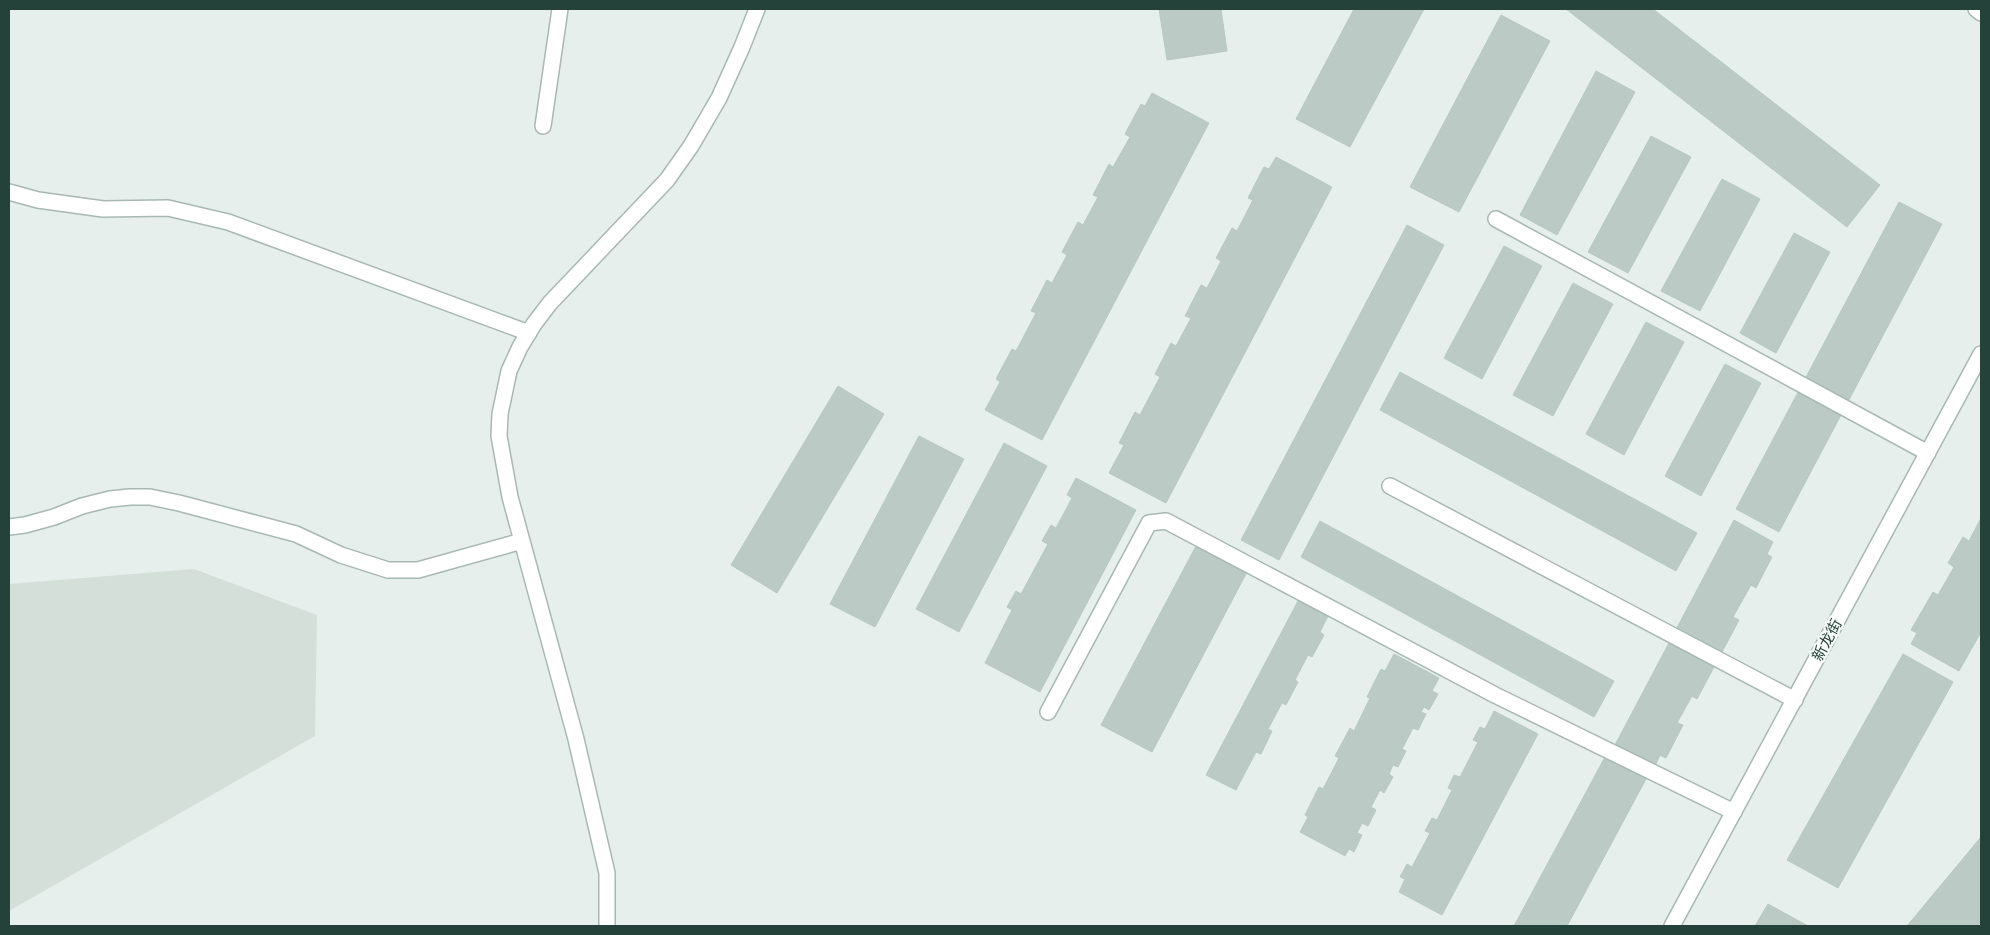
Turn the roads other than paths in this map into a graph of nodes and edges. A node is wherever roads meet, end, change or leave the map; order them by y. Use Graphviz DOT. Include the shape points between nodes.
graph roads {
  1 [pos="560,9"];
  2 [pos="757,9"];
  3 [pos="1976,9"];
  4 [pos="1981,13"];
  5 [pos="543,126"];
  6 [pos="9,192"];
  7 [pos="1496,218"];
  8 [pos="528,333"];
  9 [pos="1981,354"];
  10 [pos="1928,453"];
  11 [pos="1390,486"];
  12 [pos="9,527"];
  13 [pos="522,541"];
  14 [pos="1794,700"];
  15 [pos="1048,712"];
  16 [pos="1734,812"];
  17 [pos="607,926"];
  18 [pos="1672,926"];
  1 -- 5 [label="street"];
  2 -- 8 [label="street" via="719,98 667,180 550,303"];
  3 -- 4 [label="street"];
  6 -- 8 [label="street" via="38,200 103,209 168,208 228,222"];
  7 -- 10 [label="street"];
  8 -- 13 [label="street" via="510,371 499,436"];
  9 -- 10 [label="street, 新龙街"];
  10 -- 14 [label="street, 新龙街"];
  11 -- 14 [label="street"];
  12 -- 13 [label="street" via="26,525 110,499 150,497 296,534 341,555 388,570 418,570"];
  13 -- 17 [label="street" via="576,738 605,863"];
  14 -- 16 [label="street, 新龙街"];
  15 -- 16 [label="street" via="1149,523 1166,521 1495,695"];
  16 -- 18 [label="street, 新龙街"];
}
